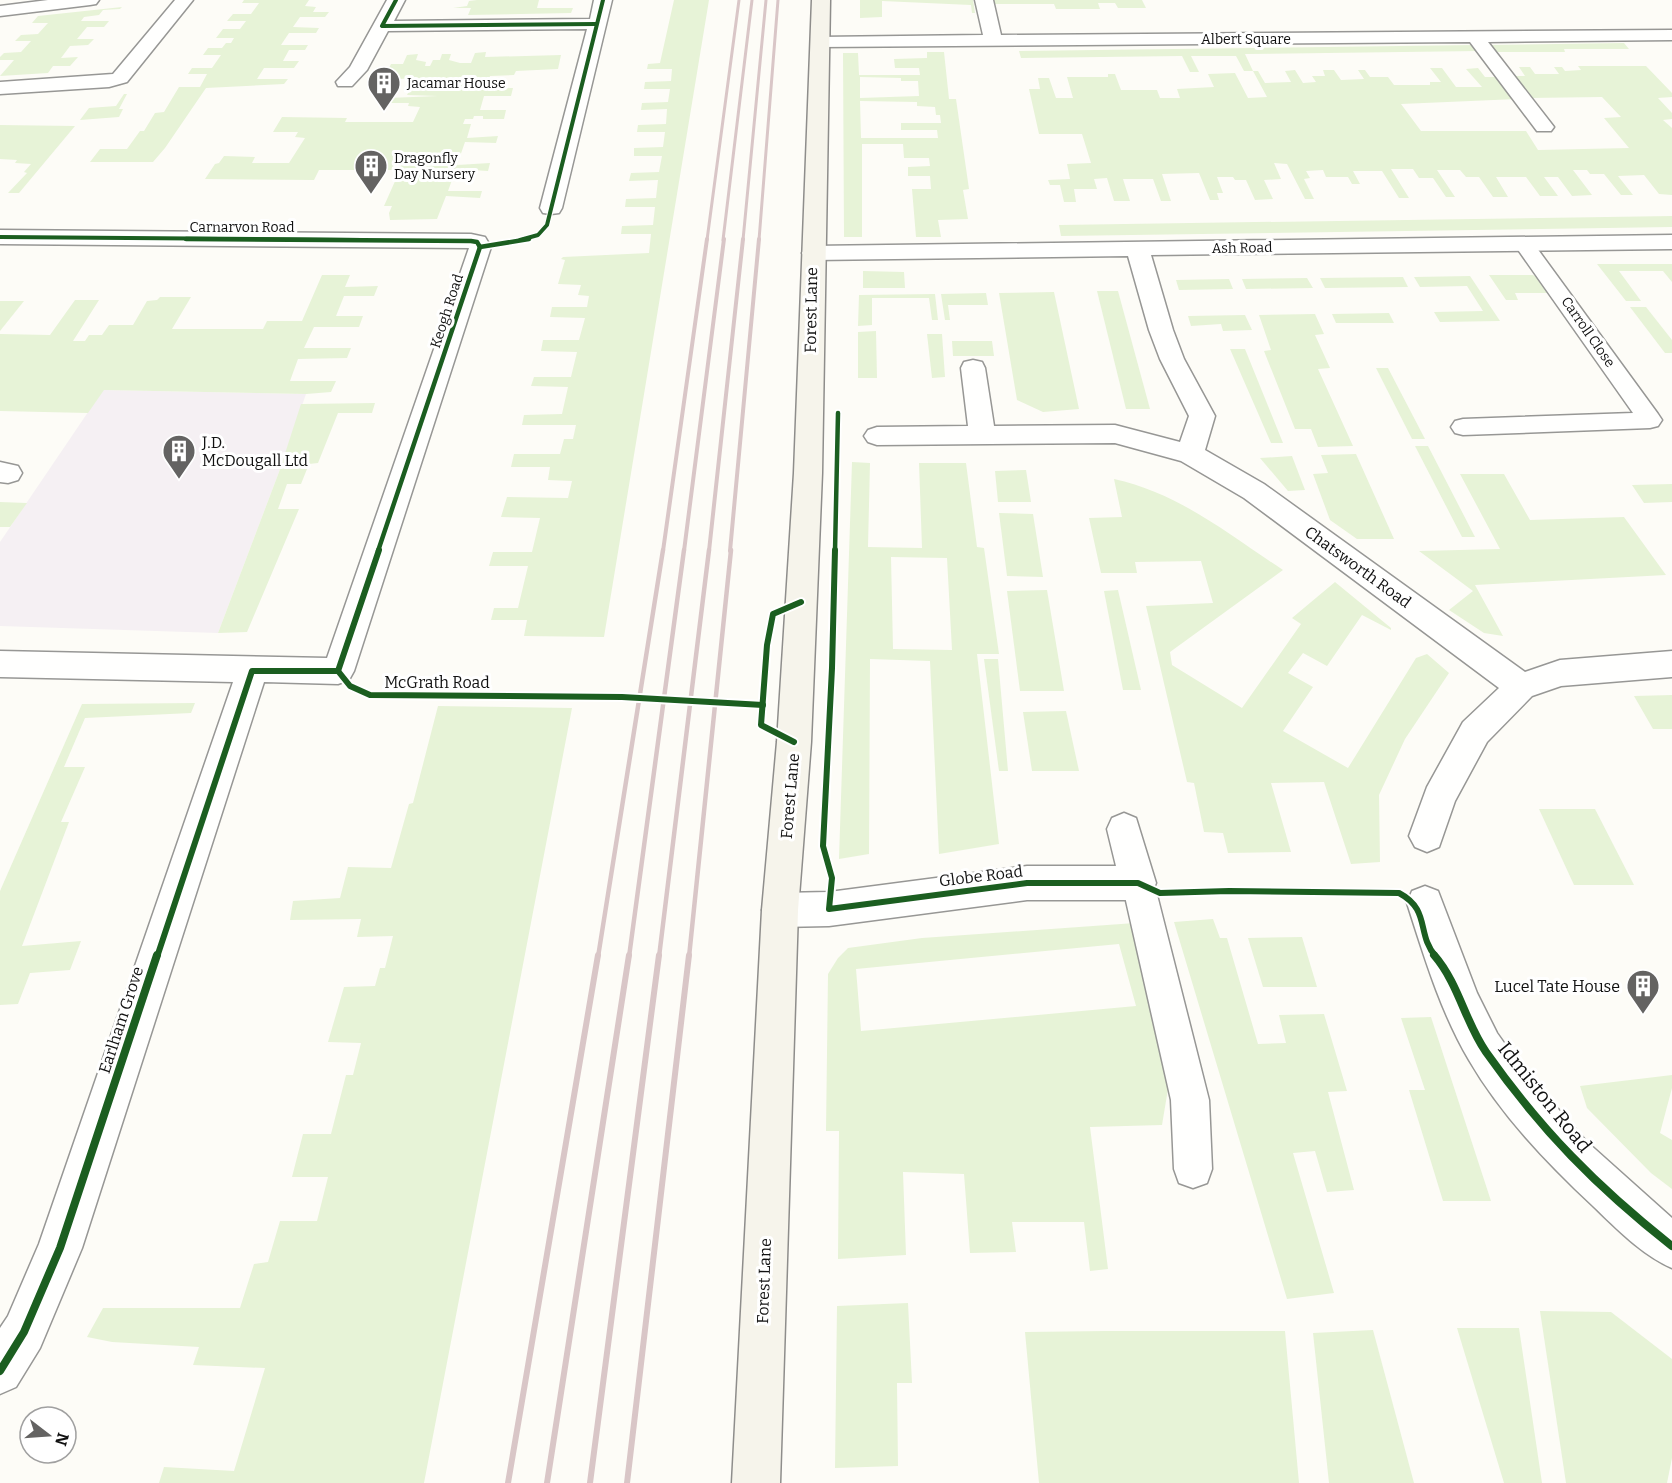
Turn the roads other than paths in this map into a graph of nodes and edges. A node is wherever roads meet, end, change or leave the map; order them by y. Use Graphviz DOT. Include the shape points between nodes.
graph roads {
  1 [pos="90,0"];
  2 [pos="184,0"];
  3 [pos="396,0"];
  4 [pos="603,0"];
  5 [pos="821,0"];
  6 [pos="984,0"];
  7 [pos="0,11"];
  8 [pos="596,24"];
  9 [pos="382,26"];
  10 [pos="1672,35"];
  11 [pos="1476,38"];
  12 [pos="993,41"];
  13 [pos="820,42"];
  14 [pos="345,82"];
  15 [pos="0,88"];
  16 [pos="1545,127"];
  17 [pos="551,208"];
  18 [pos="0,237"];
  19 [pos="1672,242"];
  20 [pos="1524,244"];
  21 [pos="480,247"];
  22 [pos="1138,250"];
  23 [pos="813,253"];
  24 [pos="974,368"];
  25 [pos="1463,427"];
  26 [pos="982,433"];
  27 [pos="877,436"];
  28 [pos="1190,454"];
  29 [pos="0,664"];
  30 [pos="1672,664"];
  31 [pos="252,671"];
  32 [pos="1521,687"];
  33 [pos="1124,829"];
  34 [pos="1427,836"];
  35 [pos="1138,883"];
  36 [pos="1425,903"];
  37 [pos="780,910"];
  38 [pos="1193,1169"];
  39 [pos="1672,1246"];
  40 [pos="0,1371"];
  41 [pos="756,1483"];
  1 -- 7 [label="street"];
  2 -- 15 [label="street" via="120,78"];
  3 -- 9 [label="street"];
  4 -- 8 [label="street"];
  5 -- 13 [label="street, Forest Lane"];
  6 -- 12 [label="street"];
  8 -- 9 [label="street"];
  8 -- 17 [label="street"];
  9 -- 14 [label="street" via="358,70"];
  10 -- 11 [label="street, Albert Square"];
  11 -- 12 [label="street, Albert Square"];
  11 -- 16 [label="street"];
  12 -- 13 [label="street, Albert Square"];
  13 -- 23 [label="street, Forest Lane"];
  18 -- 21 [label="street, Carnarvon Road" via="471,241"];
  19 -- 20 [label="street, Ash Road"];
  20 -- 22 [label="street, Ash Road"];
  20 -- 25 [label="lane, Carroll Close" via="1650,420"];
  21 -- 31 [label="street, Keogh Road" via="338,671"];
  22 -- 23 [label="street, Ash Road"];
  22 -- 28 [label="street" via="1172,359 1202,416"];
  23 -- 37 [label="street, Forest Lane" via="808,473 794,742"];
  24 -- 26 [label="street"];
  26 -- 27 [label="street, Chatsworth Road"];
  26 -- 28 [label="street, Chatsworth Road" via="1115,434"];
  28 -- 32 [label="street, Chatsworth Road" via="1254,491"];
  29 -- 31 [label="street"];
  30 -- 32 [label="street" via="1560,674"];
  31 -- 40 [label="street, Earlham Grove" via="60,1248 24,1332"];
  32 -- 34 [label="street" via="1475,732 1439,798"];
  33 -- 35 [label="street"];
  35 -- 37 [label="street, Globe Road" via="1027,883 828,909"];
  35 -- 38 [label="lane" via="1190,1100"];
  36 -- 39 [label="street, Idmiston Road" via="1453,985 1484,1049 1571,1158"];
  37 -- 41 [label="street, Forest Lane"];
}
